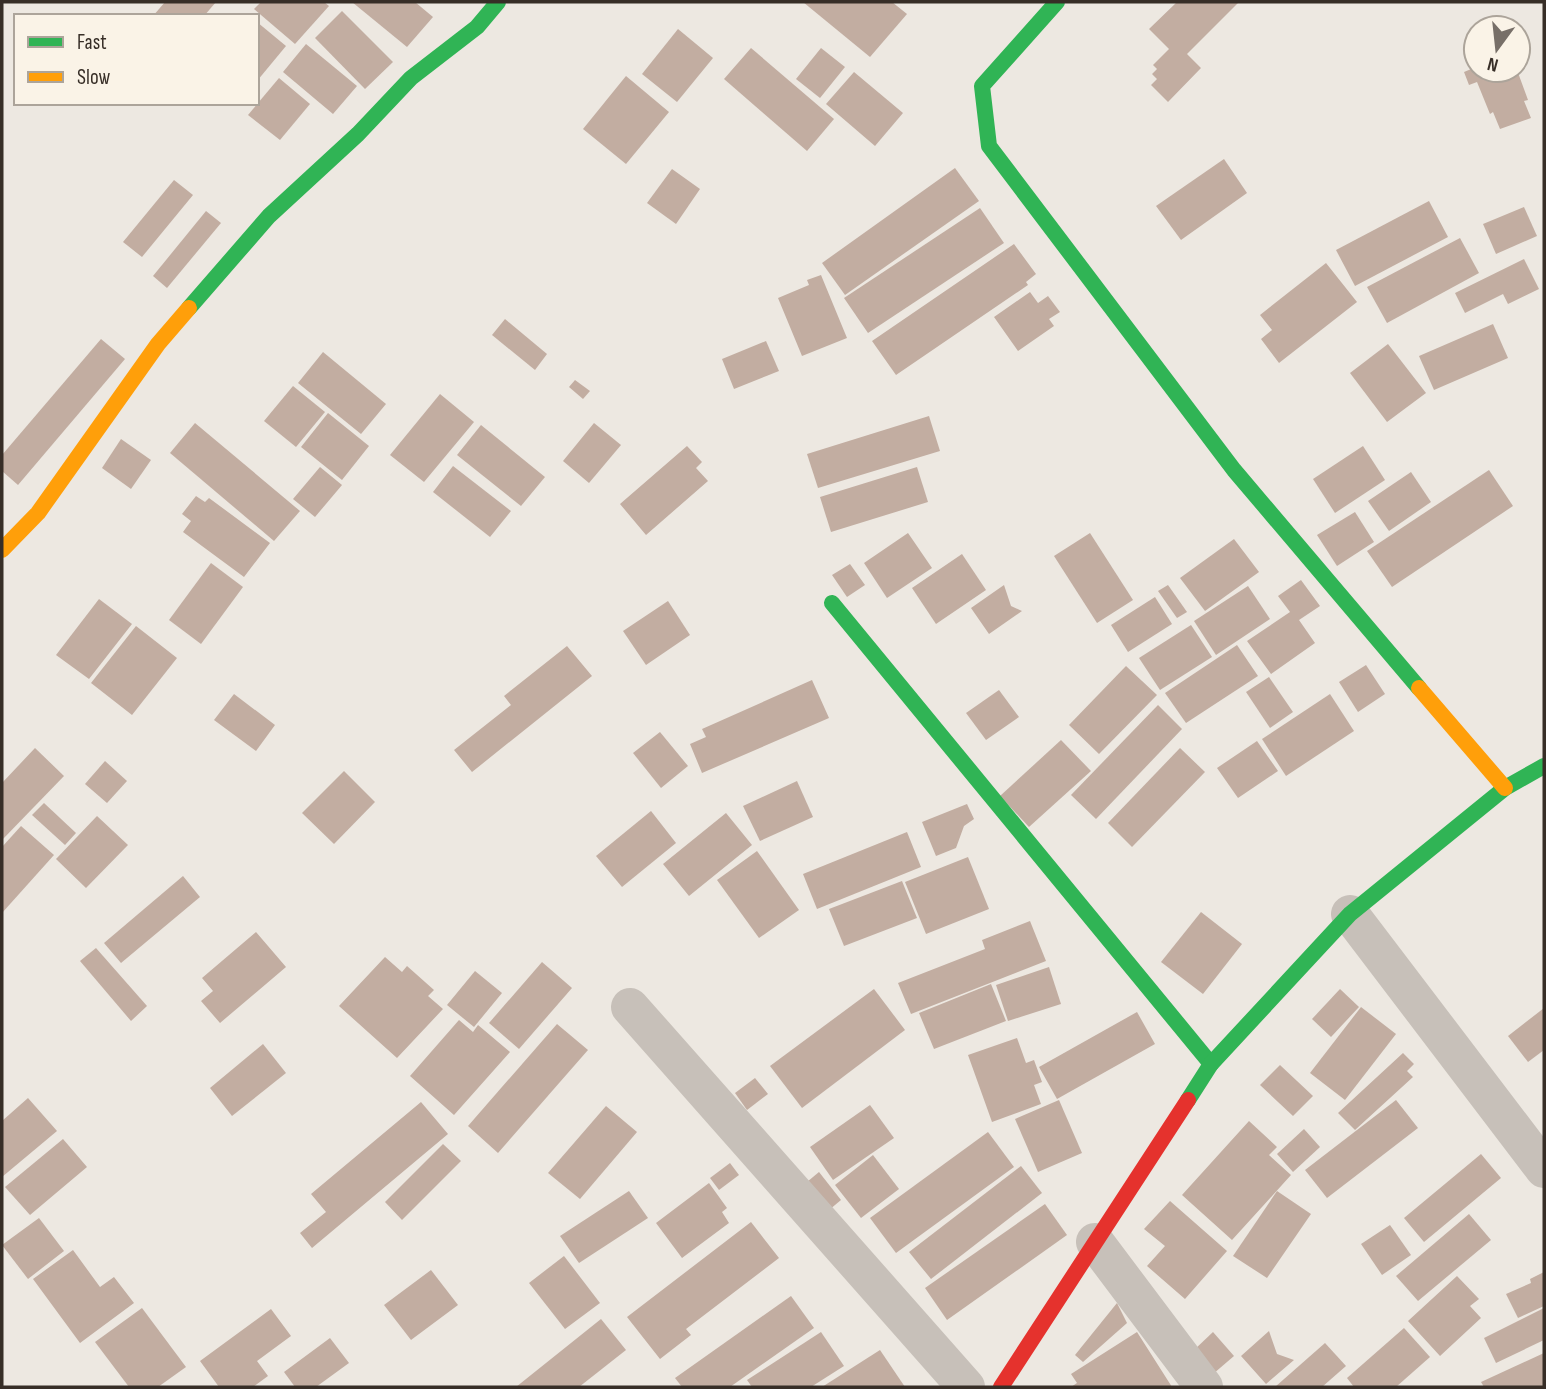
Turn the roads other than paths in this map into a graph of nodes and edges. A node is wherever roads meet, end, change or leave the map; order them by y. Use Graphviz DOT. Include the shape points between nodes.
graph roads {
  1 [pos="498,2"];
  2 [pos="1057,2"];
  3 [pos="2,550"];
  4 [pos="832,603"];
  5 [pos="1544,766"];
  6 [pos="1505,788"];
  7 [pos="1350,914"];
  8 [pos="630,1007"];
  9 [pos="1211,1064"];
  10 [pos="1544,1169"];
  11 [pos="1095,1242"];
  12 [pos="965,1387"];
  13 [pos="1001,1387"];
  14 [pos="1204,1387"];
  1 -- 3 [label="street" via="477,27 411,78 269,216 158,344 38,513"];
  2 -- 6 [label="street" via="982,86 989,146 1234,470"];
  4 -- 9 [label="street"];
  5 -- 6 [label="street"];
  6 -- 7 [label="street"];
  7 -- 9 [label="street"];
  7 -- 10 [label="street"];
  8 -- 12 [label="street"];
  9 -- 11 [label="street"];
  11 -- 13 [label="street"];
  11 -- 14 [label="street"];
}
